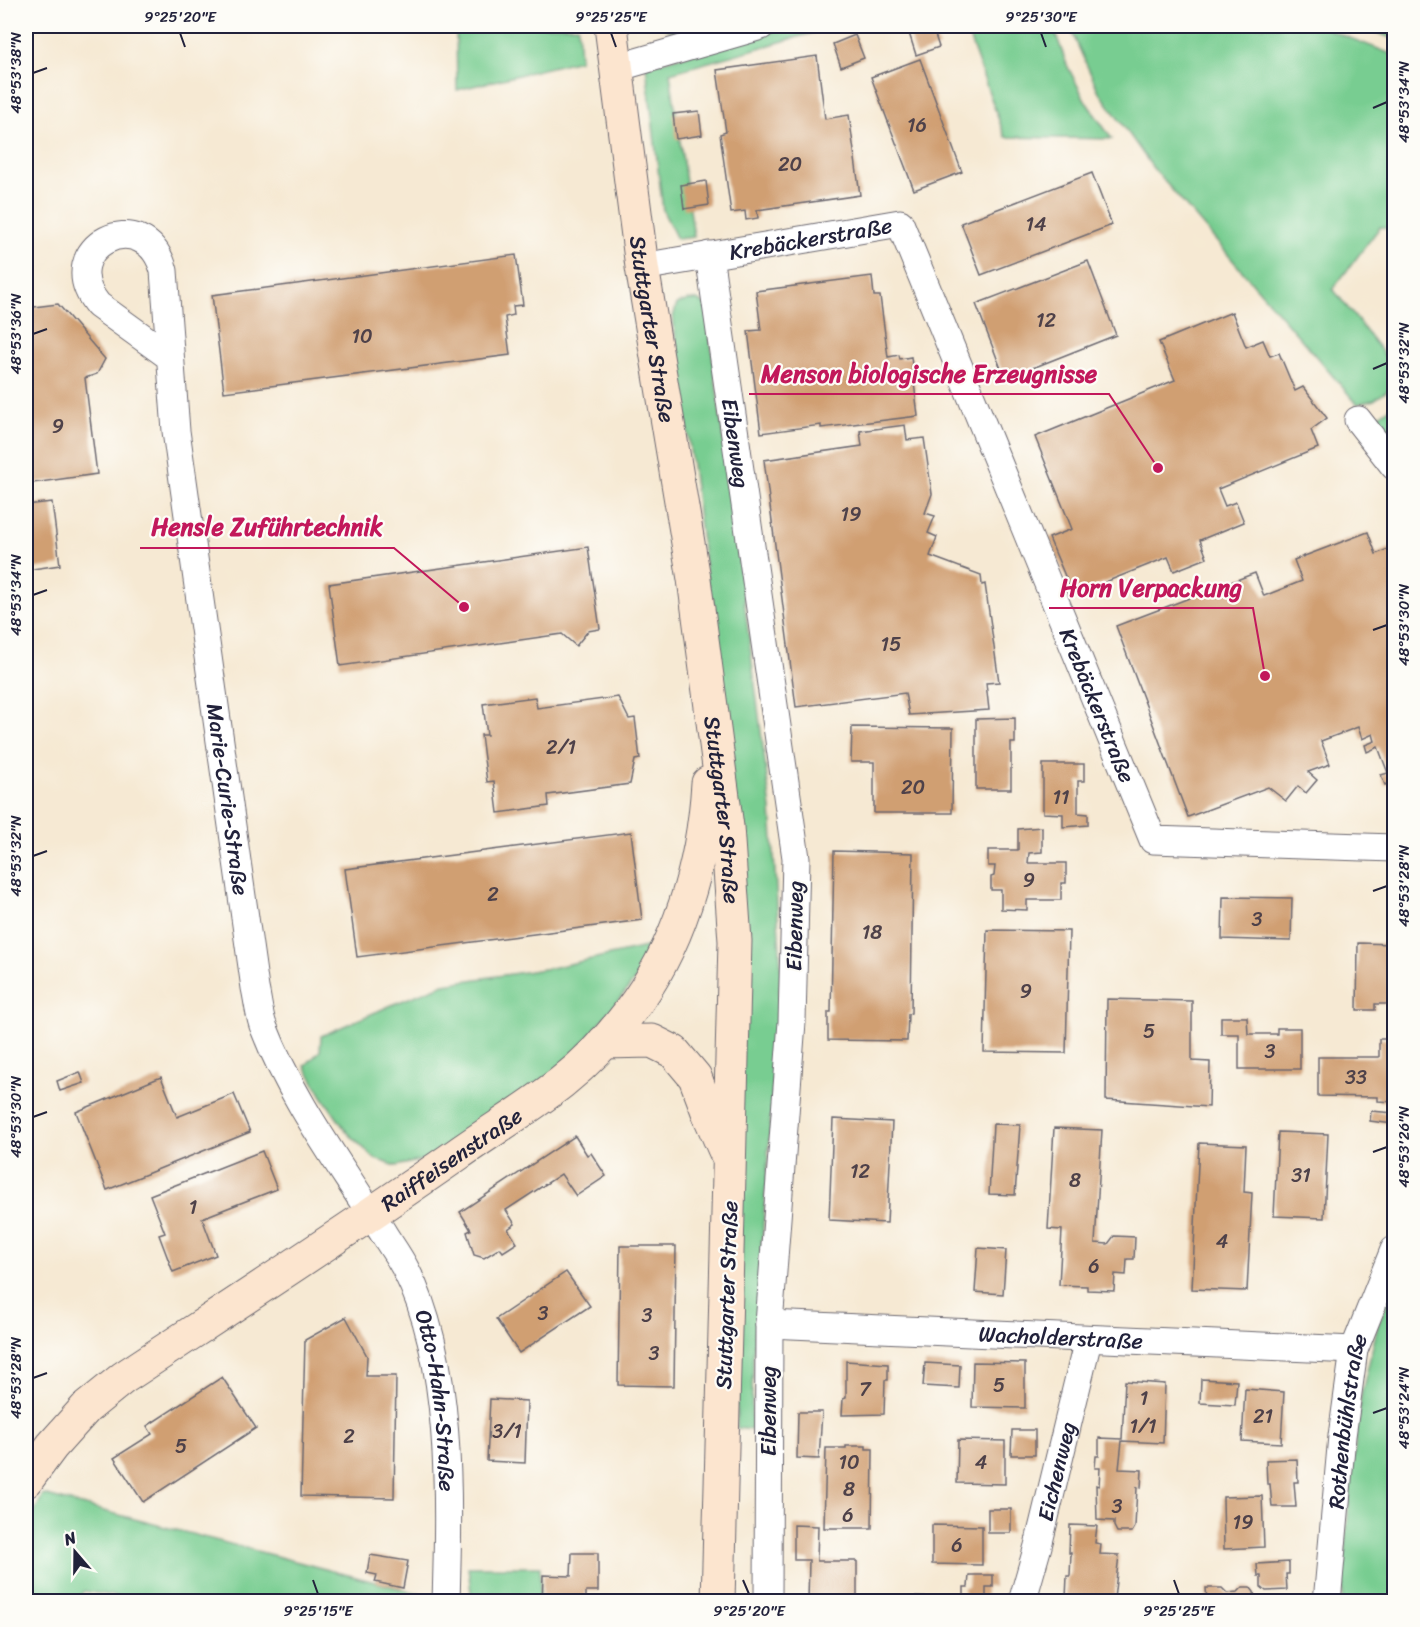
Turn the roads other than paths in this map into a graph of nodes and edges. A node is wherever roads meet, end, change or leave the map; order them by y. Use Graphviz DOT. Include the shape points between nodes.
graph roads {
  1 [pos="611,26"];
  2 [pos="761,26"];
  3 [pos="616,68"];
  4 [pos="710,255"];
  5 [pos="642,267"];
  6 [pos="170,357"];
  7 [pos="1358,420"];
  8 [pos="1395,466"];
  9 [pos="712,724"];
  10 [pos="1395,848"];
  11 [pos="604,1042"];
  12 [pos="730,1163"];
  13 [pos="372,1214"];
  14 [pos="1395,1250"];
  15 [pos="769,1324"];
  16 [pos="1088,1340"];
  17 [pos="1354,1350"];
  18 [pos="26,1481"];
  19 [pos="446,1602"];
  20 [pos="718,1602"];
  21 [pos="768,1602"];
  22 [pos="1022,1602"];
  23 [pos="1327,1602"];
  1 -- 3 [label="main road, Stuttgarter Straße"];
  2 -- 3 [label="street"];
  3 -- 5 [label="main road, Stuttgarter Straße"];
  4 -- 5 [label="street, Krebäckerstraße"];
  4 -- 10 [label="street, Krebäckerstraße" via="900,223 1153,840"];
  4 -- 15 [label="street, Eibenweg" via="796,858 792,1022"];
  5 -- 9 [label="main road, Stuttgarter Straße" via="694,579"];
  6 -- 13 [label="street, Marie-Curie-Straße" via="176,431 263,1026 318,1133"];
  7 -- 8 [label="street"];
  9 -- 11 [label="main road, Raiffeisenstraße" via="706,820 690,894 650,982"];
  9 -- 12 [label="main road, Stuttgarter Straße" via="727,827 735,941"];
  11 -- 12 [label="main road" via="652,1041 674,1052 695,1077"];
  11 -- 13 [label="main road, Raiffeisenstraße" via="564,1081"];
  12 -- 20 [label="main road, Stuttgarter Straße"];
  13 -- 18 [label="main road, Raiffeisenstraße" via="123,1378 86,1408"];
  13 -- 19 [label="street, Otto-Hahn-Straße" via="407,1271 424,1315 437,1368 446,1450"];
  14 -- 17 [label="street, Rothenbühlstraße"];
  15 -- 16 [label="street, Wacholderstraße"];
  15 -- 21 [label="street, Eibenweg"];
  16 -- 17 [label="street, Wacholderstraße"];
  16 -- 22 [label="street, Eichenweg"];
  17 -- 23 [label="street, Rothenbühlstraße"];
}
